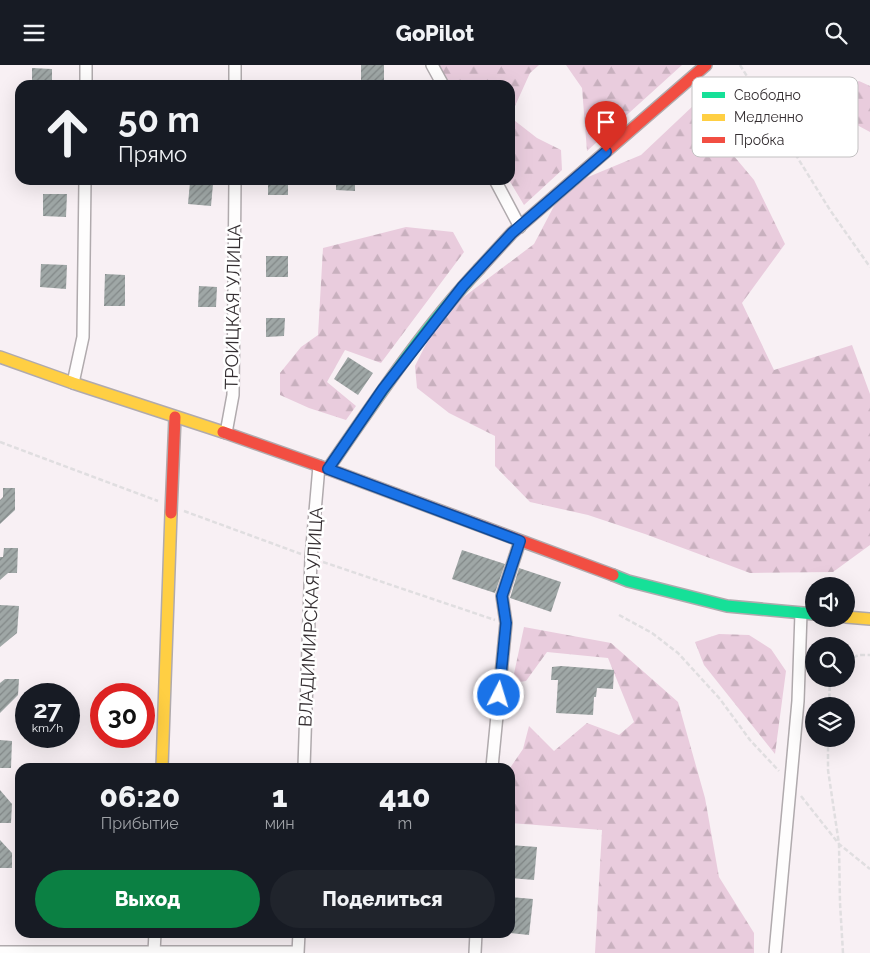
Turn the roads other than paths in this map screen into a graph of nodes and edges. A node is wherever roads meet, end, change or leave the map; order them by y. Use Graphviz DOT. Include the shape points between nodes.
graph roads {
  1 [pos="86,65"];
  2 [pos="235,65"];
  3 [pos="432,65"];
  4 [pos="706,65"];
  5 [pos="692,77"];
  6 [pos="692,77"];
  7 [pos="86,80"];
  8 [pos="235,80"];
  9 [pos="440,80"];
  10 [pos="85,185"];
  11 [pos="235,185"];
  12 [pos="498,185"];
  13 [pos="520,227"];
  14 [pos="0,357"];
  15 [pos="73,383"];
  16 [pos="175,417"];
  17 [pos="226,433"];
  18 [pos="324,467"];
  19 [pos="520,541"];
  20 [pos="801,613"];
  21 [pos="805,613"];
  22 [pos="855,618"];
  23 [pos="870,619"];
  24 [pos="162,763"];
  25 [pos="304,763"];
  26 [pos="492,763"];
  27 [pos="155,938"];
  28 [pos="299,938"];
  29 [pos="476,938"];
  30 [pos="0,952"];
  31 [pos="124,952"];
  32 [pos="154,952"];
  33 [pos="298,952"];
  34 [pos="474,953"];
  35 [pos="775,953"];
  1 -- 7 [label="street"];
  2 -- 8 [label="street"];
  3 -- 9 [label="street"];
  4 -- 6 [label="street"];
  5 -- 13 [label="street"];
  10 -- 15 [label="street" via="83,337"];
  11 -- 17 [label="street, ТРОИЦКАЯ УЛИЦА" via="233,395"];
  12 -- 13 [label="street"];
  13 -- 18 [label="street" via="463,286"];
  14 -- 15 [label="street"];
  15 -- 16 [label="street"];
  16 -- 17 [label="street"];
  16 -- 24 [label="street"];
  17 -- 18 [label="street"];
  18 -- 19 [label="street"];
  18 -- 25 [label="street, ВЛАДИМИРСКАЯ УЛИЦА" via="311,558"];
  19 -- 20 [label="street" via="628,581 727,606"];
  19 -- 26 [label="street" via="502,596 506,623"];
  20 -- 21 [label="street"];
  20 -- 35 [label="street" via="798,701"];
  22 -- 23 [label="street"];
  27 -- 32 [label="street"];
  28 -- 33 [label="street"];
  29 -- 34 [label="street"];
  30 -- 31 [label="street"];
  31 -- 32 [label="street"];
  32 -- 33 [label="street"];
}
